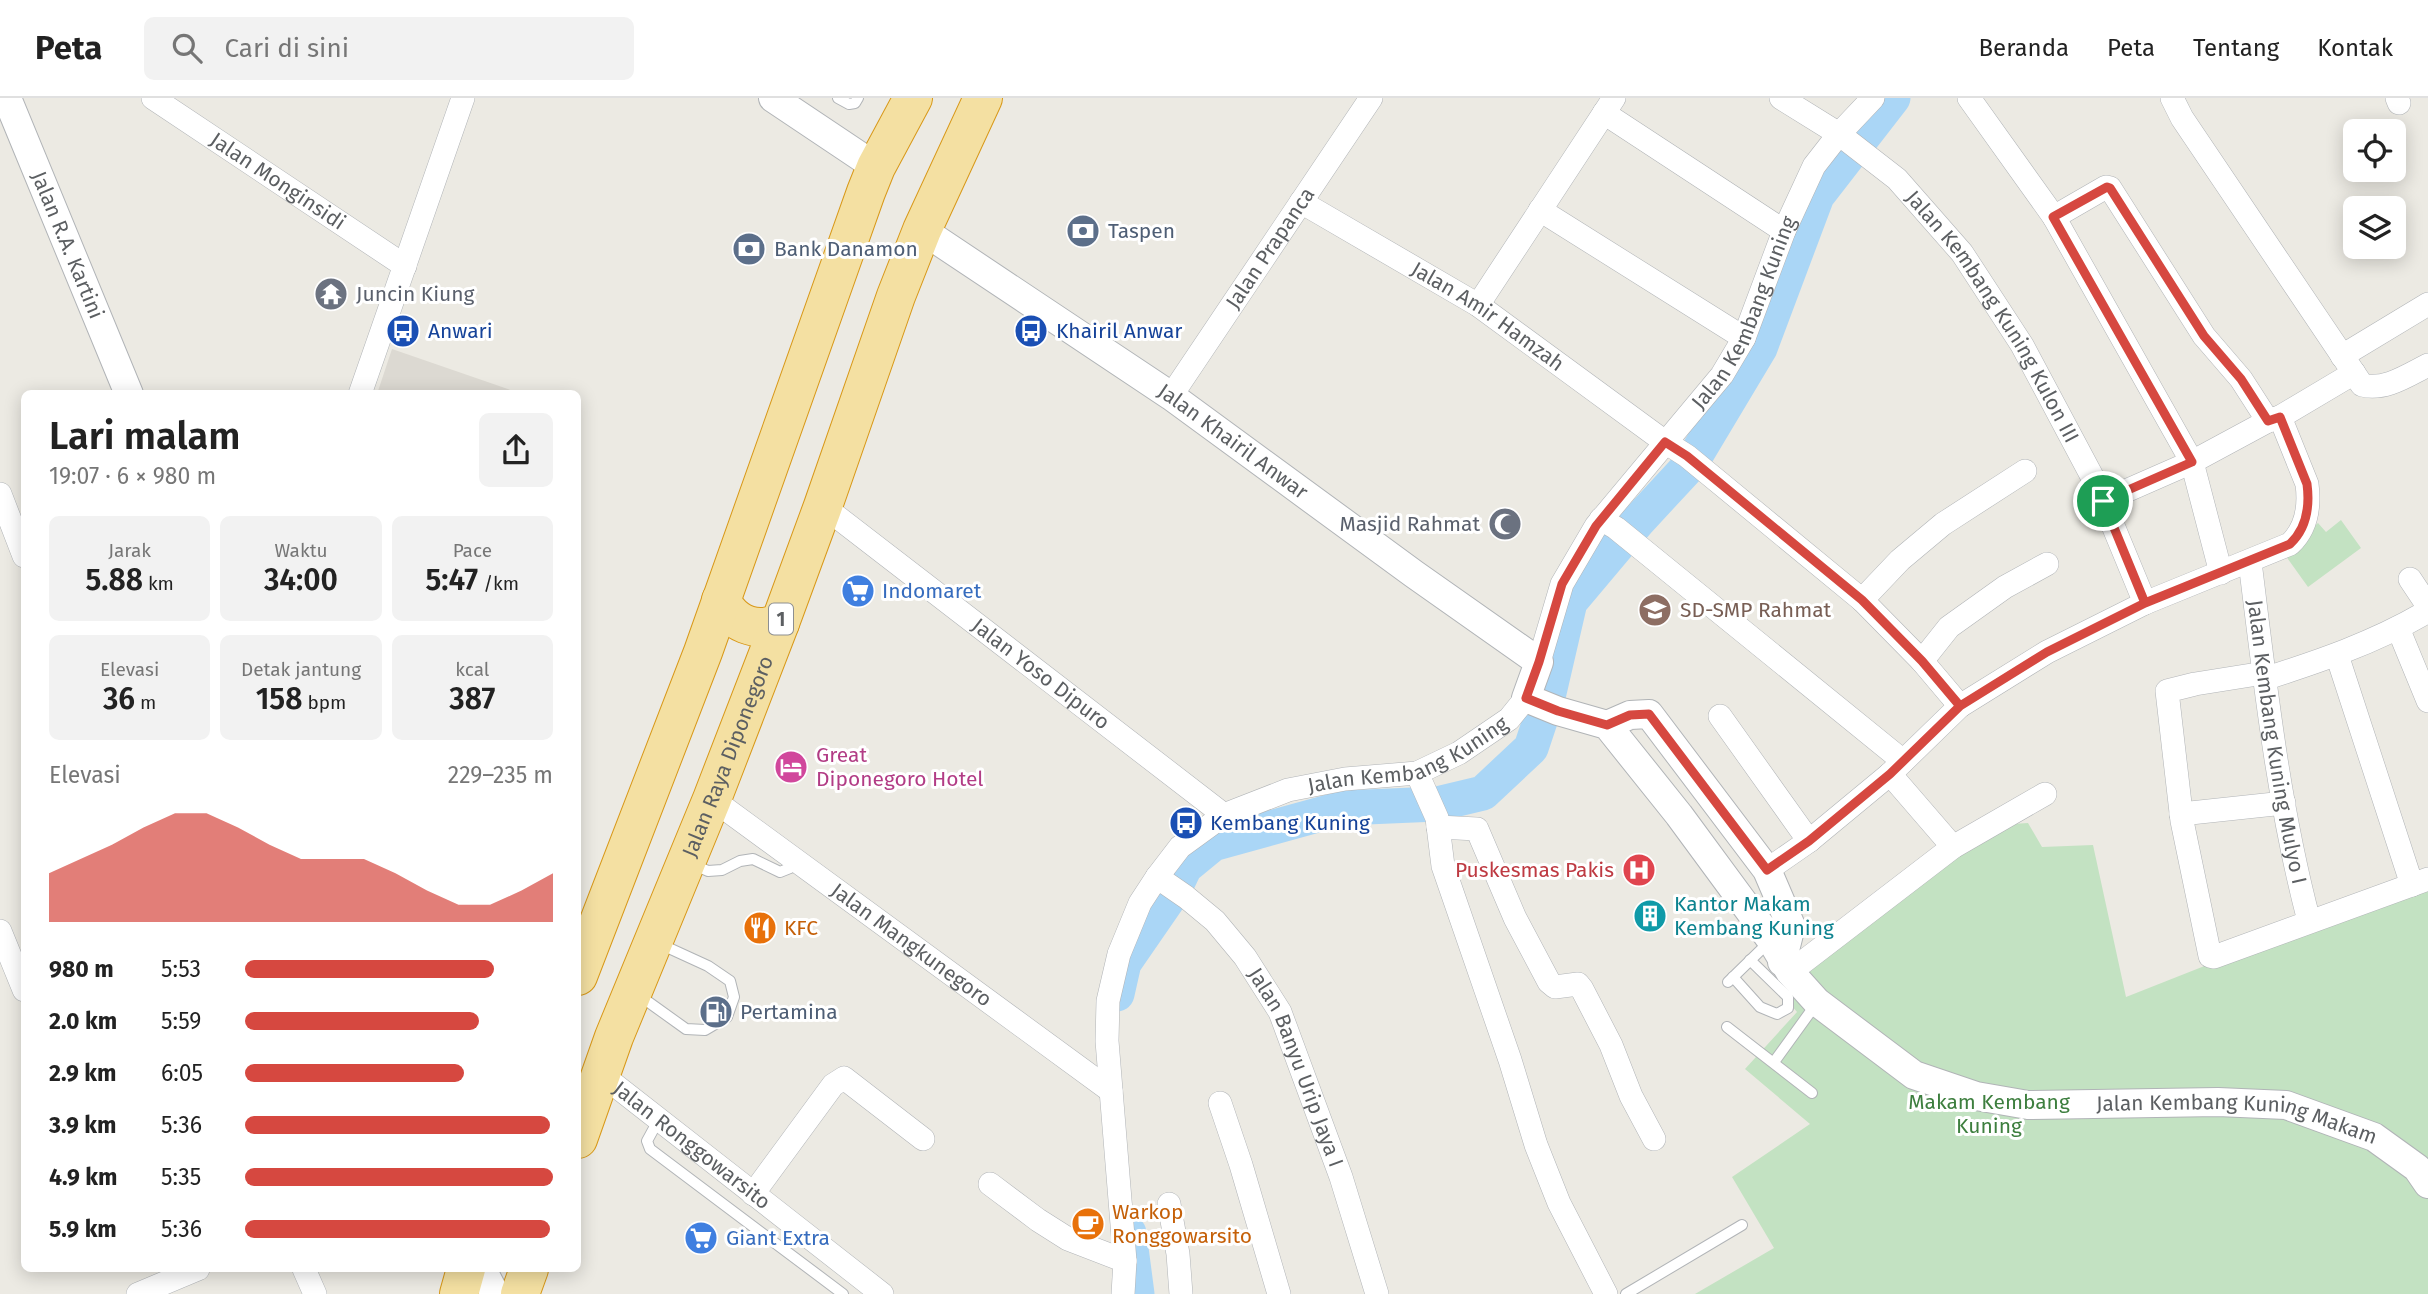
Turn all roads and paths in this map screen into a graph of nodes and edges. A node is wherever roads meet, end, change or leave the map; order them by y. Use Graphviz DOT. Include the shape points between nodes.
graph roads {
  1 [pos="6,98"];
  2 [pos="153,98"];
  3 [pos="463,98"];
  4 [pos="773,98"];
  5 [pos="838,98"];
  6 [pos="858,98"];
  7 [pos="913,98"];
  8 [pos="984,98"];
  9 [pos="1371,98"];
  10 [pos="1782,98"];
  11 [pos="1873,98"];
  12 [pos="1969,98"];
  13 [pos="2172,98"];
  14 [pos="1609,105"];
  15 [pos="1851,144"];
  16 [pos="876,167"];
  17 [pos="1301,202"];
  18 [pos="1540,210"];
  19 [pos="2053,217"];
  20 [pos="922,230"];
  21 [pos="1784,231"];
  22 [pos="405,266"];
  23 [pos="2428,304"];
  24 [pos="1478,305"];
  25 [pos="1744,338"];
  26 [pos="2348,365"];
  27 [pos="2428,365"];
  28 [pos="127,390"];
  29 [pos="361,390"];
  30 [pos="1171,396"];
  31 [pos="2274,419"];
  32 [pos="1665,442"];
  33 [pos="2192,462"];
  34 [pos="2025,471"];
  35 [pos="0,494"];
  36 [pos="2103,501"];
  37 [pos="823,506"];
  38 [pos="1609,523"];
  39 [pos="21,548"];
  40 [pos="2249,562"];
  41 [pos="2047,564"];
  42 [pos="2221,573"];
  43 [pos="2410,579"];
  44 [pos="721,600"];
  45 [pos="1862,600"];
  46 [pos="2427,601"];
  47 [pos="2145,603"];
  48 [pos="780,623"];
  49 [pos="2398,628"];
  50 [pos="703,652"];
  51 [pos="2337,656"];
  52 [pos="1922,661"];
  53 [pos="1539,662"];
  54 [pos="758,675"];
  55 [pos="2264,676"];
  56 [pos="2428,701"];
  57 [pos="1541,704"];
  58 [pos="1960,706"];
  59 [pos="1720,716"];
  60 [pos="1607,725"];
  61 [pos="1896,767"];
  62 [pos="1417,773"];
  63 [pos="1707,792"];
  64 [pos="2045,794"];
  65 [pos="712,799"];
  66 [pos="2284,803"];
  67 [pos="2181,814"];
  68 [pos="1224,815"];
  69 [pos="1679,816"];
  70 [pos="1437,822"];
  71 [pos="1809,841"];
  72 [pos="1953,847"];
  73 [pos="796,861"];
  74 [pos="687,862"];
  75 [pos="1767,870"];
  76 [pos="2420,882"];
  77 [pos="1171,886"];
  78 [pos="2309,921"];
  79 [pos="0,931"];
  80 [pos="654,942"];
  81 [pos="1784,950"];
  82 [pos="1750,960"];
  83 [pos="581,968"];
  84 [pos="21,983"];
  85 [pos="633,992"];
  86 [pos="1817,1002"];
  87 [pos="1727,1027"];
  88 [pos="1774,1062"];
  89 [pos="1111,1091"];
  90 [pos="1812,1093"];
  91 [pos="1220,1103"];
  92 [pos="587,1107"];
  93 [pos="659,1119"];
  94 [pos="923,1139"];
  95 [pos="1654,1139"];
  96 [pos="990,1184"];
  97 [pos="2428,1184"];
  98 [pos="753,1194"];
  99 [pos="1170,1205"];
  100 [pos="1742,1225"];
  101 [pos="1125,1261"];
  102 [pos="189,1272"];
  103 [pos="305,1272"];
  104 [pos="528,1272"];
  105 [pos="143,1287"];
  106 [pos="315,1294"];
  107 [pos="520,1294"];
  108 [pos="843,1294"];
  109 [pos="882,1294"];
  110 [pos="1123,1294"];
  111 [pos="1181,1294"];
  112 [pos="1279,1294"];
  113 [pos="1377,1294"];
  114 [pos="1606,1294"];
  115 [pos="1626,1294"];
  1 -- 28 [label="street, Jalan R.A. Kartini"];
  2 -- 22 [label="street, Jalan Monginsidi"];
  3 -- 22 [label="street"];
  4 -- 16 [label="street"];
  5 -- 6 [label="lane" via="849,104"];
  7 -- 16 [label="highway"];
  8 -- 20 [label="highway, Jalan Raya Diponegoro / 1"];
  9 -- 17 [label="street, Jalan Prapanca"];
  10 -- 15 [label="street, Jalan Kembang Kuning Kulon III"];
  11 -- 15 [label="street, Jalan Kembang Kuning"];
  12 -- 19 [label="street"];
  13 -- 26 [label="street"];
  14 -- 18 [label="street"];
  14 -- 21 [label="street"];
  15 -- 21 [label="street, Jalan Kembang Kuning" via="1814,166"];
  15 -- 36 [label="street, Jalan Kembang Kuning Kulon III" via="1897,179 1962,253 2022,345"];
  16 -- 44 [label="highway"];
  17 -- 24 [label="street, Jalan Amir Hamzah"];
  17 -- 30 [label="street, Jalan Prapanca"];
  18 -- 24 [label="street"];
  18 -- 25 [label="street"];
  19 -- 31 [label="street" via="2110,188 2204,336"];
  19 -- 33 [label="street"];
  20 -- 30 [label="street, Jalan Khairil Anwar"];
  20 -- 37 [label="highway, Jalan Raya Diponegoro / 1"];
  21 -- 25 [label="street, Jalan Kembang Kuning"];
  22 -- 29 [label="street"];
  23 -- 26 [label="street"];
  24 -- 32 [label="street, Jalan Amir Hamzah"];
  25 -- 32 [label="street, Jalan Kembang Kuning" via="1723,375"];
  26 -- 27 [label="street" via="2362,385 2377,387"];
  26 -- 31 [label="street"];
  30 -- 53 [label="street, Jalan Khairil Anwar"];
  31 -- 33 [label="street"];
  31 -- 40 [label="street" via="2307,484 2308,509 2302,530 2290,544"];
  32 -- 38 [label="street, Jalan Kembang Kuning"];
  32 -- 45 [label="street, Jalan Amir Hamzah"];
  33 -- 36 [label="street"];
  33 -- 42 [label="street"];
  34 -- 45 [label="street" via="1943,524"];
  35 -- 39 [label="street"];
  36 -- 47 [label="street, Jalan Kembang Kuning Kulon III"];
  37 -- 48 [label="highway, Jalan Raya Diponegoro / 1"];
  37 -- 68 [label="street, Jalan Yoso Dipuro"];
  38 -- 53 [label="street, Jalan Kembang Kuning" via="1562,584"];
  38 -- 61 [label="street"];
  40 -- 42 [label="street"];
  40 -- 55 [label="street, Jalan Kembang Kuning Mulyo I"];
  41 -- 52 [label="street" via="1949,627"];
  42 -- 47 [label="street"];
  43 -- 46 [label="street"];
  44 -- 48 [label="highway" via="743,624 762,628"];
  44 -- 50 [label="highway"];
  45 -- 52 [label="street, Jalan Amir Hamzah"];
  46 -- 49 [label="street" via="2423,614"];
  47 -- 58 [label="street" via="2047,652"];
  48 -- 54 [label="highway, Jalan Raya Diponegoro / 1"];
  49 -- 51 [label="street"];
  49 -- 56 [label="street"];
  50 -- 54 [label="highway" via="733,653"];
  50 -- 83 [label="highway"];
  51 -- 55 [label="street"];
  51 -- 76 [label="street"];
  52 -- 58 [label="street, Jalan Amir Hamzah"];
  53 -- 57 [label="street, Jalan Kembang Kuning"];
  54 -- 65 [label="highway, Jalan Raya Diponegoro / 1"];
  55 -- 66 [label="street, Jalan Kembang Kuning Mulyo I"];
  55 -- 67 [label="street" via="2167,691"];
  57 -- 60 [label="street"];
  57 -- 62 [label="street, Jalan Kembang Kuning"];
  58 -- 61 [label="street"];
  59 -- 71 [label="street"];
  60 -- 63 [label="street, Jalan Kembang Kuning Makam" via="1649,714"];
  60 -- 69 [label="street, Jalan Kembang Kuning Makam"];
  61 -- 71 [label="street"];
  61 -- 72 [label="street"];
  62 -- 68 [label="street, Jalan Kembang Kuning" via="1288,790"];
  62 -- 70 [label="street"];
  63 -- 69 [label="street"];
  63 -- 75 [label="street, Jalan Kembang Kuning Makam"];
  64 -- 72 [label="street"];
  65 -- 73 [label="street, Jalan Mangkunegoro"];
  65 -- 74 [label="highway, Jalan Raya Diponegoro / 1"];
  66 -- 67 [label="street"];
  66 -- 78 [label="street, Jalan Kembang Kuning Mulyo I"];
  67 -- 78 [label="street" via="2210,956"];
  68 -- 77 [label="street, Jalan Kembang Kuning" via="1180,846"];
  69 -- 81 [label="street, Jalan Kembang Kuning Makam"];
  70 -- 95 [label="street" via="1477,829 1515,918 1549,982 1555,987 1578,984 1582,989"];
  70 -- 114 [label="street" via="1443,866 1536,1145 1559,1203"];
  71 -- 75 [label="street"];
  72 -- 81 [label="street"];
  73 -- 74 [label="lane" via="780,872 752,859 708,871"];
  73 -- 89 [label="street, Jalan Mangkunegoro"];
  74 -- 80 [label="highway, Jalan Raya Diponegoro / 1"];
  75 -- 81 [label="street, Jalan Kembang Kuning Makam"];
  76 -- 78 [label="street"];
  77 -- 89 [label="street, Jalan Kembang Kuning" via="1140,903 1119,954 1108,1001"];
  77 -- 113 [label="street, Jalan Banyu Urip Jaya I" via="1215,920 1280,1012 1341,1177"];
  79 -- 84 [label="street"];
  80 -- 85 [label="highway, Jalan Raya Diponegoro / 1"];
  80 -- 85 [label="lane" via="730,981 734,998 727,1017 705,1030 686,1029"];
  81 -- 82 [label="lane"];
  81 -- 86 [label="street, Jalan Kembang Kuning Makam"];
  82 -- 82 [label="lane" via="1788,997 1788,1008 1777,1014 1760,1007 1730,980"];
  85 -- 92 [label="highway, Jalan Raya Diponegoro / 1"];
  86 -- 88 [label="lane"];
  86 -- 97 [label="street, Jalan Kembang Kuning Makam" via="1914,1075 1976,1096 2028,1105 2286,1105 2374,1136 2417,1168"];
  87 -- 88 [label="lane"];
  88 -- 90 [label="lane"];
  89 -- 101 [label="street, Jalan Kembang Kuning"];
  91 -- 112 [label="street"];
  92 -- 93 [label="street, Jalan Ronggowarsito"];
  93 -- 98 [label="street, Jalan Ronggowarsito"];
  93 -- 108 [label="lane" via="647,1141 650,1149"];
  94 -- 98 [label="street" via="844,1078 839,1079"];
  96 -- 101 [label="street" via="1068,1239"];
  98 -- 109 [label="street, Jalan Ronggowarsito"];
  99 -- 111 [label="street"];
  100 -- 115 [label="lane"];
  101 -- 110 [label="street, Jalan Kembang Kuning"];
  102 -- 105 [label="street"];
  103 -- 106 [label="street"];
  104 -- 107 [label="highway"];
}
